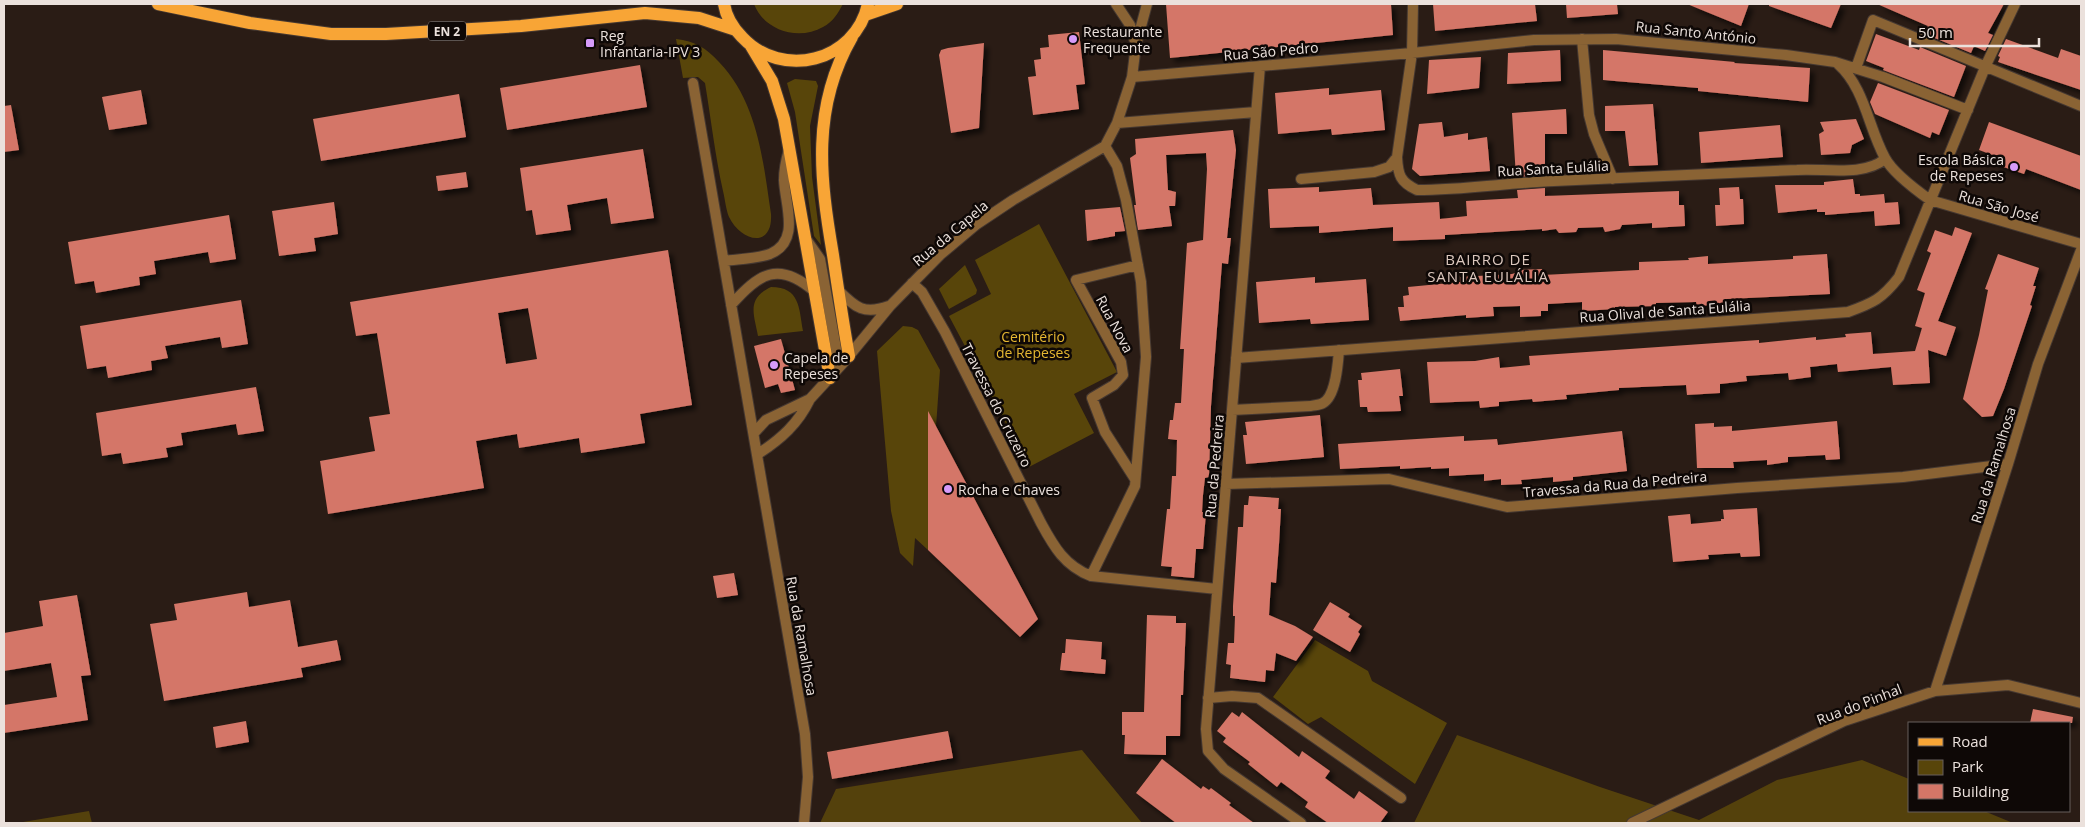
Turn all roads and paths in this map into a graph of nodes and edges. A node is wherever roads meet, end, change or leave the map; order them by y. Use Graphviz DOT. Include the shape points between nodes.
graph roads {
  1 [pos="158,4"];
  2 [pos="724,4"];
  3 [pos="897,4"];
  4 [pos="1116,4"];
  5 [pos="1148,4"];
  6 [pos="1413,4"];
  7 [pos="2014,4"];
  8 [pos="867,10"];
  9 [pos="736,30"];
  10 [pos="852,37"];
  11 [pos="1582,40"];
  12 [pos="1136,45"];
  13 [pos="751,46"];
  14 [pos="1412,53"];
  15 [pos="1836,62"];
  16 [pos="1986,65"];
  17 [pos="1260,66"];
  18 [pos="1856,68"];
  19 [pos="1132,77"];
  20 [pos="693,83"];
  21 [pos="2081,106"];
  22 [pos="1968,110"];
  23 [pos="1256,112"];
  24 [pos="1117,123"];
  25 [pos="1105,146"];
  26 [pos="789,149"];
  27 [pos="1397,156"];
  28 [pos="1885,159"];
  29 [pos="1300,179"];
  30 [pos="1613,179"];
  31 [pos="1930,200"];
  32 [pos="805,238"];
  33 [pos="2081,244"];
  34 [pos="2081,250"];
  35 [pos="724,261"];
  36 [pos="1138,265"];
  37 [pos="912,283"];
  38 [pos="838,290"];
  39 [pos="814,291"];
  40 [pos="731,305"];
  41 [pos="890,306"];
  42 [pos="1339,350"];
  43 [pos="1236,358"];
  44 [pos="846,359"];
  45 [pos="830,378"];
  46 [pos="810,399"];
  47 [pos="1232,410"];
  48 [pos="754,433"];
  49 [pos="758,454"];
  50 [pos="2008,464"];
  51 [pos="1135,479"];
  52 [pos="1226,484"];
  53 [pos="1091,576"];
  54 [pos="1217,589"];
  55 [pos="1935,691"];
  56 [pos="1208,698"];
  57 [pos="2081,703"];
  58 [pos="1401,798"];
  59 [pos="804,823"];
  60 [pos="1301,823"];
  61 [pos="1632,823"];
  1 -- 9 [label="main road, EN 2" via="250,23 331,34 521,26 646,13 700,18"];
  2 -- 9 [label="main road, EN 2"];
  3 -- 8 [label="main road, EN 2"];
  4 -- 12 [label="street" via="1130,24"];
  5 -- 12 [label="street"];
  6 -- 14 [label="street, Rua Santa Eulália"];
  7 -- 16 [label="street, Rua Olival de Santa Eulália"];
  8 -- 10 [label="main road, EN 2"];
  9 -- 13 [label="main road, EN 2"];
  10 -- 13 [label="main road, EN 2" via="834,51 814,60 792,62 770,57"];
  10 -- 38 [label="main road" via="840,60 829,96 821,158 824,202"];
  11 -- 14 [label="street, Rua Santo António" via="1534,40"];
  11 -- 15 [label="street, Rua Santo António" via="1643,40"];
  11 -- 30 [label="street" via="1589,115"];
  12 -- 19 [label="street"];
  13 -- 26 [label="main road" via="772,81"];
  14 -- 17 [label="street, Rua São Pedro"];
  14 -- 27 [label="street, Rua Santa Eulália"];
  15 -- 18 [label="street, Rua Santo António"];
  15 -- 28 [label="street, Rua São José" via="1848,73 1859,93"];
  16 -- 18 [label="street" via="1873,20"];
  16 -- 21 [label="street"];
  16 -- 22 [label="street, Rua Olival de Santa Eulália"];
  17 -- 19 [label="street, Rua São Pedro"];
  17 -- 23 [label="street, Rua da Pedreira"];
  18 -- 22 [label="street, Rua Santo António"];
  19 -- 24 [label="street"];
  20 -- 35 [label="street, Rua da Ramalhosa"];
  22 -- 31 [label="street, Rua Olival de Santa Eulália"];
  23 -- 24 [label="street"];
  23 -- 43 [label="street, Rua da Pedreira"];
  24 -- 25 [label="street"];
  25 -- 36 [label="street, Rua Nova" via="1117,166"];
  25 -- 37 [label="street, Rua da Capela" via="977,224"];
  26 -- 32 [label="main road"];
  26 -- 35 [label="street" via="784,164 784,181 790,231 785,243 768,255"];
  27 -- 29 [label="street" via="1389,168 1374,172"];
  27 -- 30 [label="street, Rua Santa Eulália" via="1398,171 1405,184 1417,190"];
  28 -- 30 [label="street, Rua Santa Eulália" via="1877,166 1867,168"];
  28 -- 31 [label="street, Rua São José"];
  31 -- 33 [label="street, Rua São José"];
  31 -- 42 [label="street, Rua Olival de Santa Eulália" via="1899,277 1886,294 1869,305 1848,312"];
  32 -- 39 [label="main road"];
  32 -- 44 [label="street" via="820,259 837,354"];
  34 -- 50 [label="street, Rua da Ramalhosa" via="2038,364"];
  35 -- 40 [label="street, Rua da Ramalhosa"];
  36 -- 51 [label="street, Rua Nova" via="1146,357"];
  36 -- 51 [label="street, Rua Nova" via="1076,280 1121,362 1123,375 1092,398 1105,432"];
  37 -- 41 [label="street, Rua da Capela"];
  37 -- 53 [label="street, Travessa do Cruzeiro" via="922,292 945,332 1056,550 1076,569"];
  38 -- 41 [label="street" via="860,309 869,311"];
  38 -- 44 [label="main road"];
  39 -- 40 [label="street" via="790,275 766,274"];
  39 -- 45 [label="main road"];
  40 -- 48 [label="street, Rua da Ramalhosa"];
  41 -- 44 [label="street, Rua da Capela"];
  42 -- 43 [label="street, Rua Olival de Santa Eulália"];
  42 -- 47 [label="street" via="1332,389 1322,404"];
  43 -- 47 [label="street, Rua da Pedreira"];
  44 -- 45 [label="street, Rua da Capela"];
  45 -- 46 [label="street, Rua da Capela"];
  46 -- 48 [label="street, Rua da Capela" via="766,420"];
  46 -- 49 [label="street" via="791,428"];
  47 -- 52 [label="street, Rua da Pedreira"];
  48 -- 49 [label="street, Rua da Ramalhosa"];
  49 -- 59 [label="street, Rua da Ramalhosa" via="805,734 808,776"];
  50 -- 52 [label="street, Travessa da Rua da Pedreira" via="1903,477 1507,507 1389,479"];
  50 -- 55 [label="street, Rua da Ramalhosa"];
  51 -- 53 [label="street, Rua Nova" via="1135,486"];
  52 -- 54 [label="street, Rua da Pedreira"];
  53 -- 54 [label="street, Travessa do Cruzeiro"];
  54 -- 56 [label="street, Rua da Pedreira"];
  55 -- 57 [label="street, Rua do Pinhal" via="2008,685"];
  55 -- 61 [label="street, Rua do Pinhal" via="1844,721"];
  56 -- 58 [label="street" via="1258,698"];
  56 -- 60 [label="street, Rua da Pedreira" via="1208,751 1224,769"];
}
